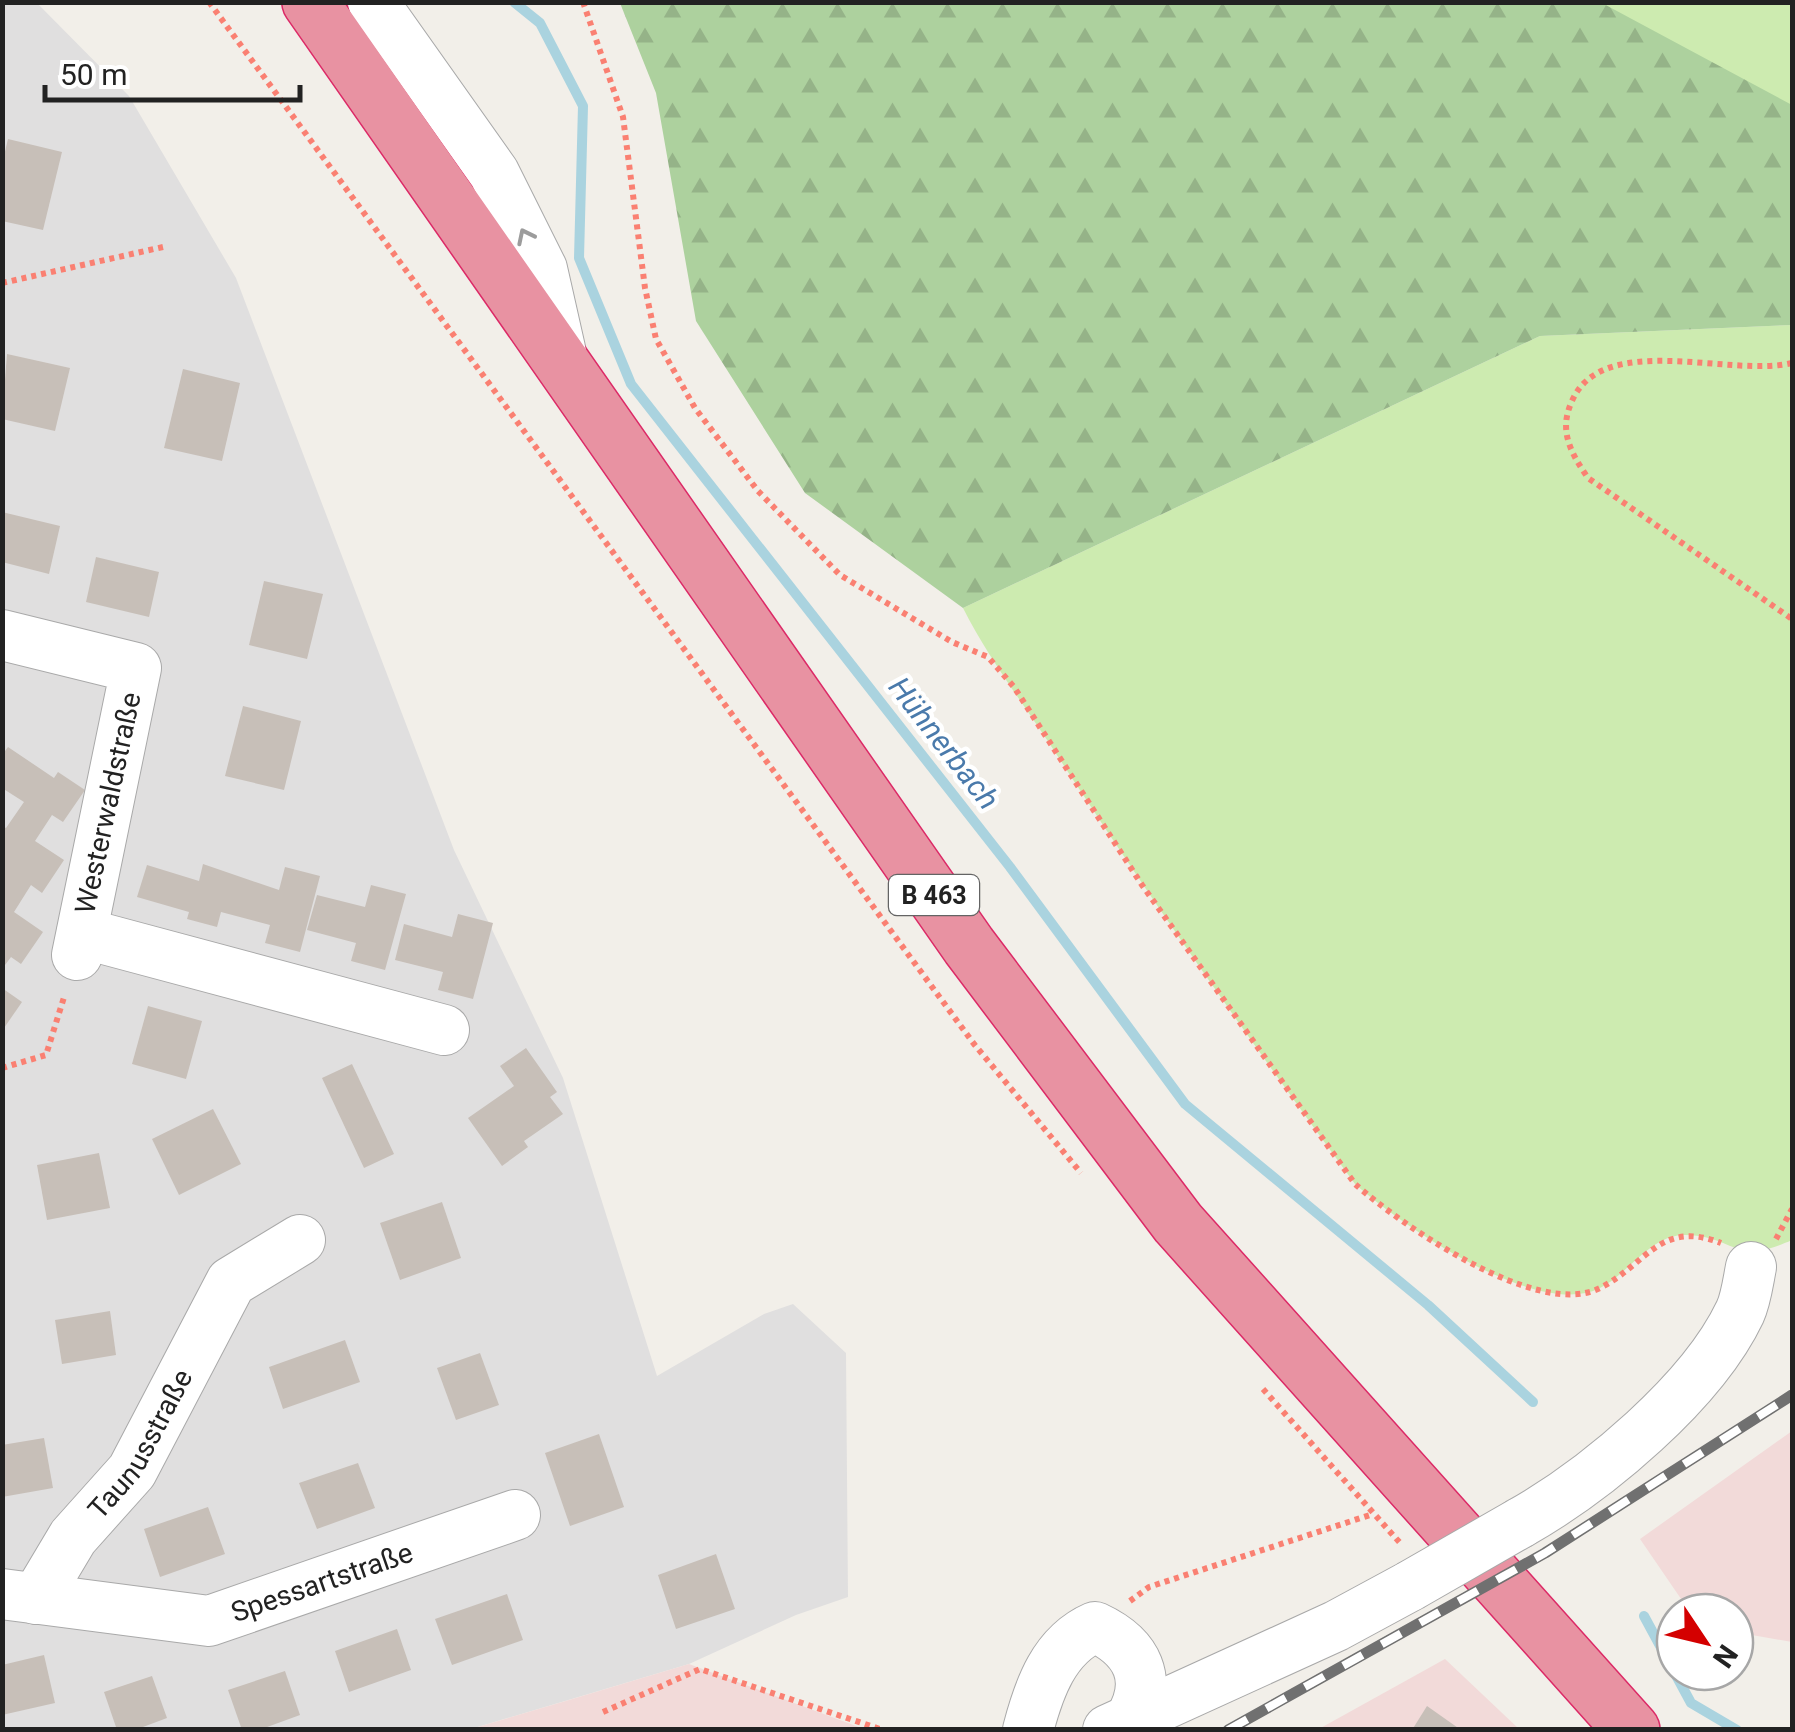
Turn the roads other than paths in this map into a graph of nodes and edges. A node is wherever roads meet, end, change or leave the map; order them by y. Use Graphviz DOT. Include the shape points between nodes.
graph roads {
  1 [pos="310,2"];
  2 [pos="374,2"];
  3 [pos="563,362"];
  4 [pos="2,635"];
  5 [pos="444,1030"];
  6 [pos="300,1240"];
  7 [pos="1760,1259"];
  8 [pos="515,1515"];
  9 [pos="19,1596"];
  10 [pos="1119,1725"];
  11 [pos="1028,1730"];
  12 [pos="1632,1730"];
  1 -- 3 [label="highway, B 463"];
  3 -- 2 [label="street, one-way" via="542,269 494,173"];
  3 -- 12 [label="highway, B 463" via="970,946 1178,1223"];
  4 -- 5 [label="street, Westerwaldstraße" via="136,668 80,944"];
  6 -- 9 [label="street, Taunusstraße" via="231,1282 132,1472"];
  7 -- 10 [label="street, bridge" via="1741,1310 1707,1363 1618,1457 1410,1586"];
  8 -- 9 [label="street, Spessartstraße" via="209,1621"];
  10 -- 11 [label="street" via="1143,1698 1142,1677 1112,1635 1095,1628 1071,1638 1049,1670"];
}
